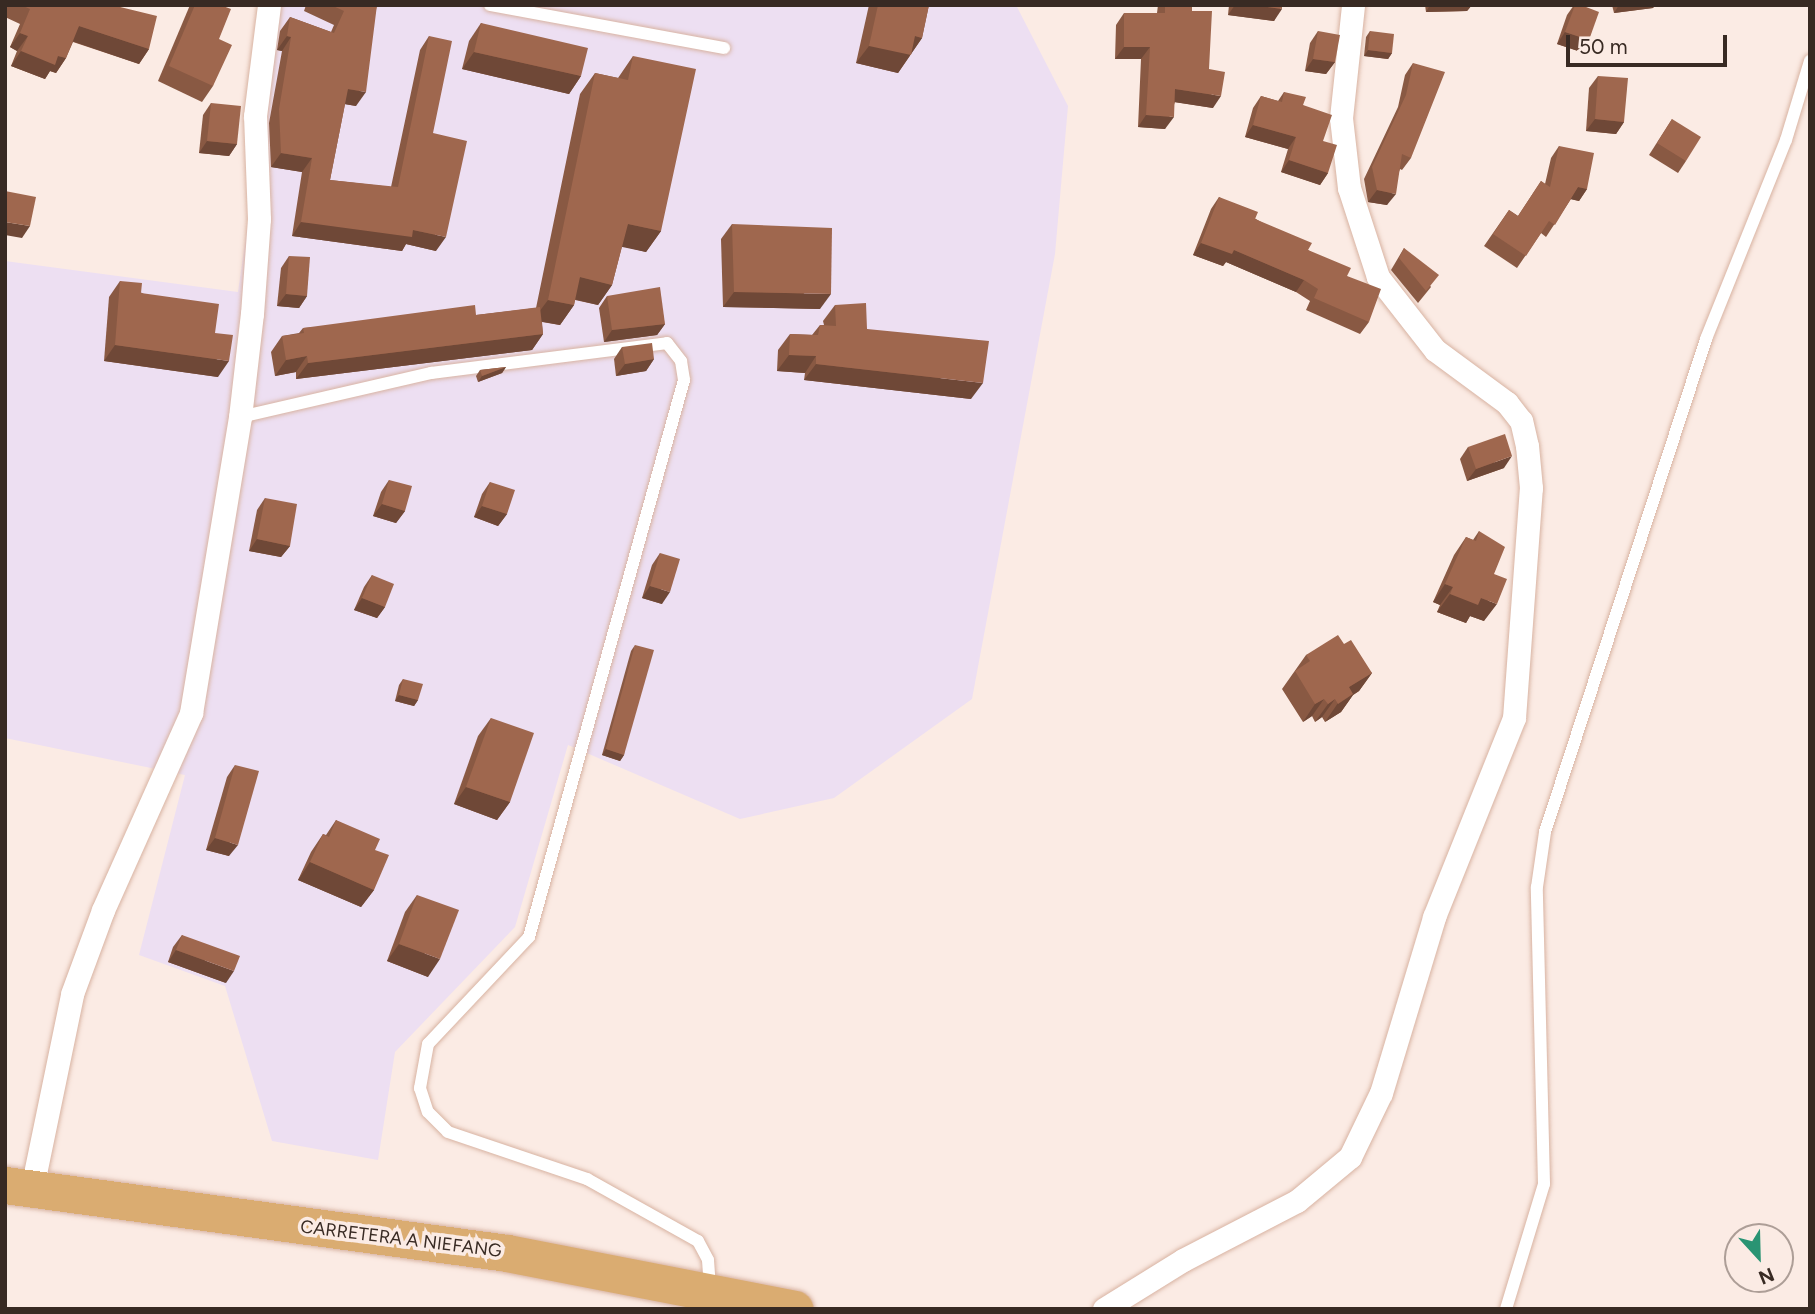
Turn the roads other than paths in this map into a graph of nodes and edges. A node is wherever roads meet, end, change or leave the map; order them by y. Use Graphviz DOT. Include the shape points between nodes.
graph roads {
  1 [pos="269,5"];
  2 [pos="490,5"];
  3 [pos="1353,5"];
  4 [pos="724,47"];
  5 [pos="1810,61"];
  6 [pos="240,417"];
  7 [pos="18,1186"];
  8 [pos="710,1292"];
  9 [pos="795,1309"];
  10 [pos="1104,1309"];
  11 [pos="1506,1309"];
  1 -- 6 [label="street" via="255,116 259,219"];
  2 -- 4 [label="lane"];
  3 -- 10 [label="street" via="1341,118 1349,188 1378,277 1435,351 1507,403 1521,421 1527,446 1531,488 1514,718 1434,917 1381,1093 1350,1157 1297,1201 1183,1260"];
  5 -- 11 [label="lane" via="1786,140 1702,352 1545,832 1537,887 1544,1184"];
  6 -- 7 [label="street" via="191,713 103,910 72,994"];
  6 -- 8 [label="lane" via="431,373 523,361 667,343 681,361 684,380 529,937 428,1044 420,1088 428,1112 448,1132 587,1180 698,1241 708,1260"];
  7 -- 8 [label="main road, CARRETERA A NIEFANG" via="507,1253"];
  8 -- 9 [label="main road, CARRETERA A NIEFANG"];
}
